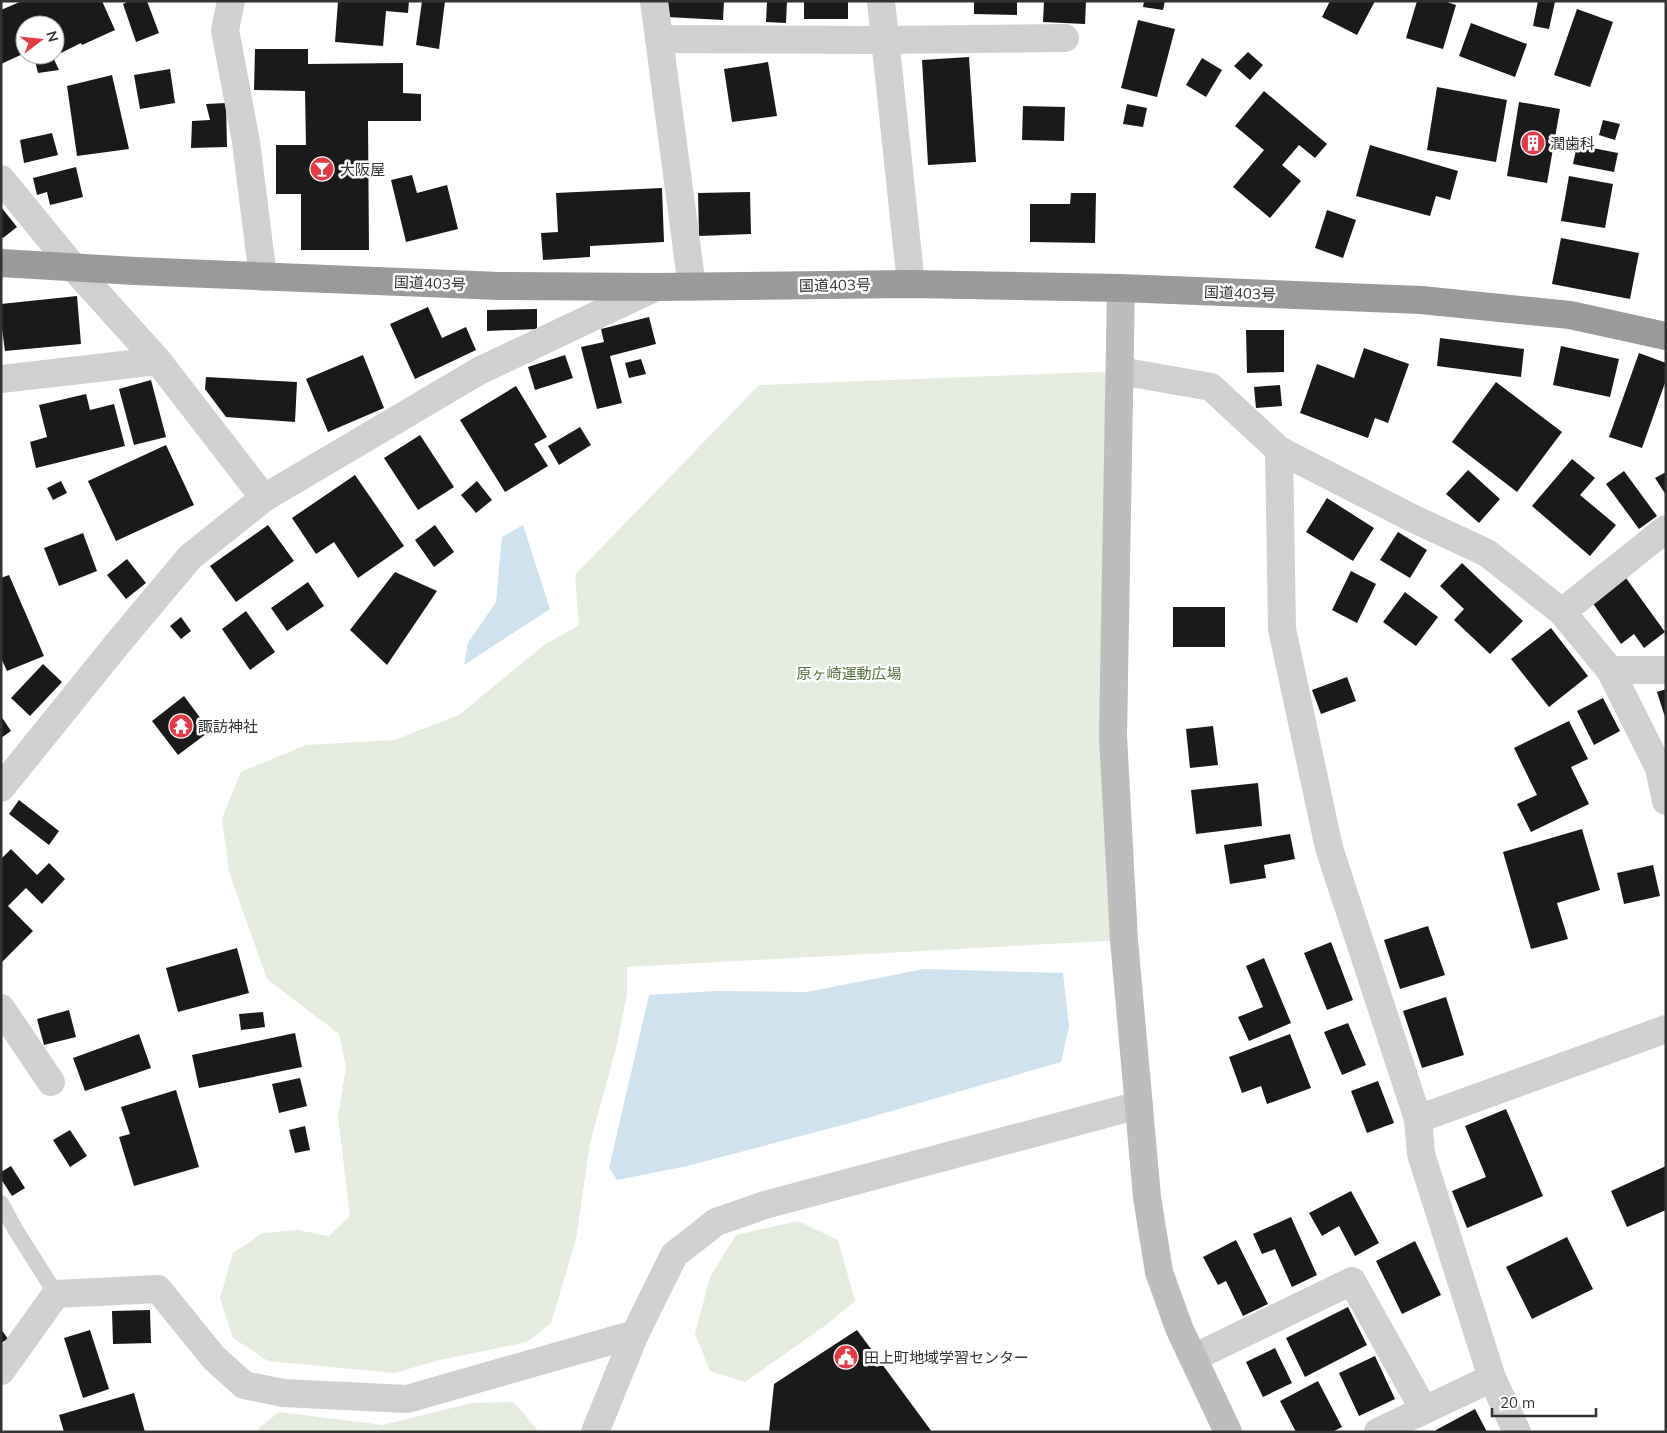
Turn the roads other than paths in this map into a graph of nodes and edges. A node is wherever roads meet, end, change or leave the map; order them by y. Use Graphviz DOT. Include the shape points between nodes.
graph roads {
  1 [pos="231,1"];
  2 [pos="654,1"];
  3 [pos="881,1"];
  4 [pos="1065,38"];
  5 [pos="659,39"];
  6 [pos="885,40"];
  7 [pos="1,179"];
  8 [pos="1,263"];
  9 [pos="74,268"];
  10 [pos="263,277"];
  11 [pos="911,284"];
  12 [pos="656,287"];
  13 [pos="692,287"];
  14 [pos="1121,288"];
  15 [pos="1666,336"];
  16 [pos="158,361"];
  17 [pos="1120,371"];
  18 [pos="1,379"];
  19 [pos="1279,450"];
  20 [pos="264,498"];
  21 [pos="1666,530"];
  22 [pos="1562,612"];
  23 [pos="1610,670"];
  24 [pos="1666,670"];
  25 [pos="1,788"];
  26 [pos="1666,801"];
  27 [pos="1,1008"];
  28 [pos="1666,1029"];
  29 [pos="51,1082"];
  30 [pos="1139,1105"];
  31 [pos="1418,1119"];
  32 [pos="1,1203"];
  33 [pos="56,1294"];
  34 [pos="635,1334"];
  35 [pos="1193,1358"];
  36 [pos="1,1371"];
  37 [pos="1492,1378"];
  38 [pos="1424,1410"];
  39 [pos="595,1432"];
  40 [pos="1228,1432"];
  41 [pos="1378,1432"];
  42 [pos="1517,1432"];
  1 -- 10 [label="street" via="224,30 246,142"];
  2 -- 5 [label="street"];
  3 -- 6 [label="street"];
  4 -- 6 [label="street"];
  5 -- 6 [label="street"];
  5 -- 13 [label="street"];
  6 -- 11 [label="street"];
  7 -- 9 [label="street"];
  8 -- 9 [label="highway, 国道403号"];
  9 -- 10 [label="highway, 国道403号"];
  9 -- 16 [label="street"];
  10 -- 12 [label="highway, 国道403号" via="499,286"];
  11 -- 13 [label="highway, 国道403号"];
  11 -- 14 [label="highway, 国道403号"];
  12 -- 13 [label="highway, 国道403号"];
  12 -- 20 [label="street" via="479,371"];
  14 -- 15 [label="highway, 国道403号" via="1421,300 1570,315"];
  14 -- 17 [label="street"];
  16 -- 18 [label="street"];
  16 -- 20 [label="street"];
  17 -- 19 [label="street" via="1211,387"];
  17 -- 30 [label="street" via="1113,736 1124,940"];
  19 -- 22 [label="street" via="1486,553"];
  19 -- 31 [label="street" via="1282,629 1329,848"];
  20 -- 25 [label="street" via="190,557"];
  21 -- 22 [label="street"];
  22 -- 23 [label="street"];
  23 -- 24 [label="street"];
  23 -- 26 [label="street" via="1659,768"];
  27 -- 29 [label="street"];
  28 -- 31 [label="street"];
  30 -- 34 [label="street" via="765,1205 716,1222 674,1255"];
  30 -- 35 [label="street" via="1147,1198 1159,1272"];
  31 -- 37 [label="street" via="1421,1154"];
  32 -- 33 [label="lane"];
  33 -- 34 [label="street" via="158,1289 214,1358 244,1385 283,1393 408,1400"];
  33 -- 36 [label="street"];
  34 -- 39 [label="street"];
  35 -- 38 [label="street" via="1352,1281"];
  35 -- 40 [label="street"];
  37 -- 38 [label="street"];
  37 -- 42 [label="street"];
  38 -- 41 [label="street"];
}
